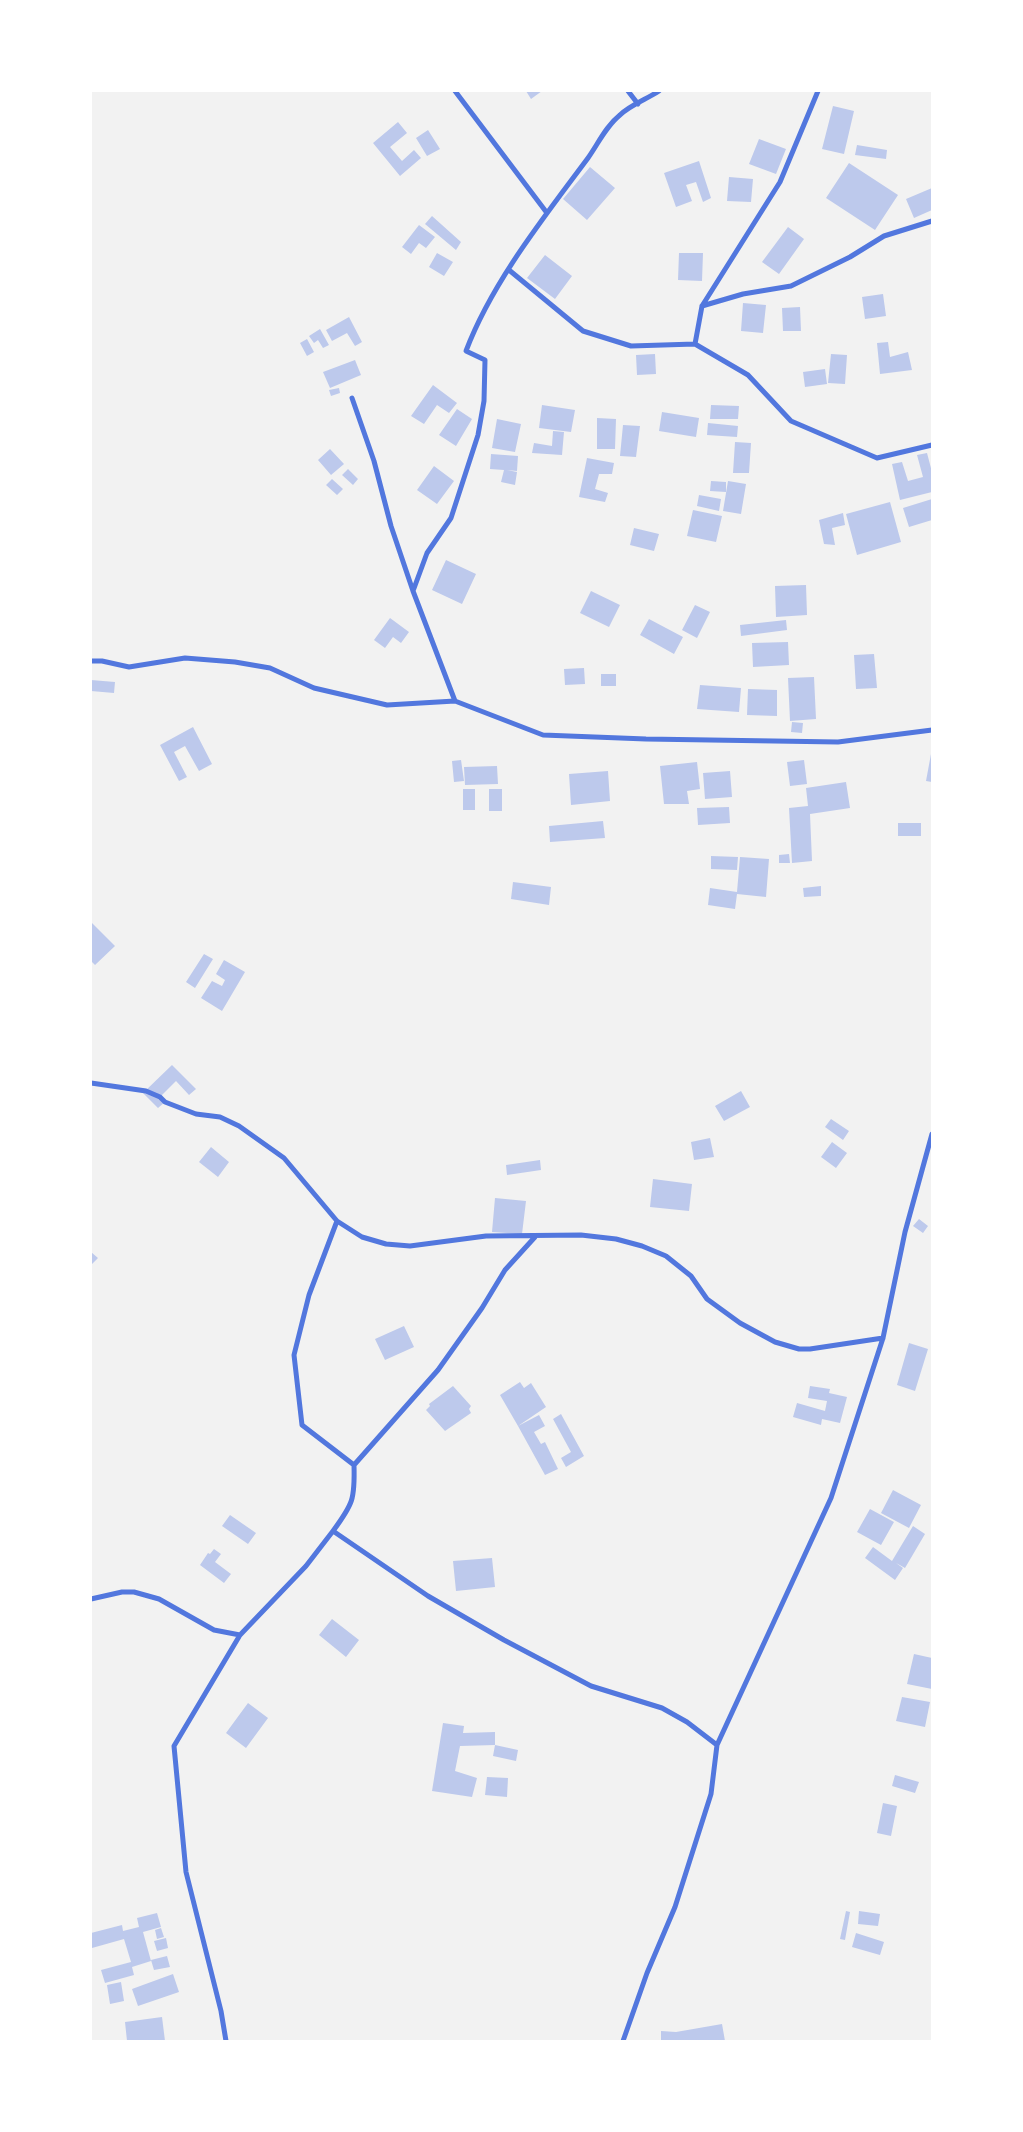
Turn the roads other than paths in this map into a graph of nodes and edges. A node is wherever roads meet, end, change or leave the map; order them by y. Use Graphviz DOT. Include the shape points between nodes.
graph roads {
  1 [pos="455,91"];
  2 [pos="628,91"];
  3 [pos="659,91"];
  4 [pos="818,91"];
  5 [pos="638,104"];
  6 [pos="547,213"];
  7 [pos="932,221"];
  8 [pos="509,270"];
  9 [pos="702,306"];
  10 [pos="695,344"];
  11 [pos="352,398"];
  12 [pos="932,445"];
  13 [pos="413,591"];
  14 [pos="91,660"];
  15 [pos="455,701"];
  16 [pos="932,730"];
  17 [pos="91,1083"];
  18 [pos="932,1134"];
  19 [pos="338,1221"];
  20 [pos="535,1237"];
  21 [pos="883,1338"];
  22 [pos="354,1465"];
  23 [pos="333,1531"];
  24 [pos="91,1599"];
  25 [pos="240,1635"];
  26 [pos="717,1745"];
  27 [pos="226,2041"];
  28 [pos="623,2041"];
  1 -- 6 [label="street"];
  2 -- 5 [label="street"];
  3 -- 5 [label="street"];
  4 -- 9 [label="street" via="780,182"];
  5 -- 6 [label="street" via="620,114"];
  6 -- 8 [label="street"];
  7 -- 9 [label="street" via="884,236 791,286 743,294"];
  8 -- 10 [label="street" via="584,331 631,346"];
  8 -- 13 [label="street" via="466,351 485,360 484,401 478,435 451,518 427,553"];
  9 -- 10 [label="street"];
  10 -- 12 [label="street" via="748,375 791,421 876,458"];
  11 -- 13 [label="street"];
  13 -- 15 [label="street"];
  14 -- 15 [label="street" via="128,668 185,658 234,662 270,668 314,688 387,705"];
  15 -- 16 [label="street" via="544,735 838,742"];
  17 -- 19 [label="street" via="146,1091 164,1102 196,1114 220,1117 238,1126 284,1158"];
  18 -- 21 [label="street"];
  19 -- 20 [label="street" via="362,1237 386,1244 486,1236"];
  19 -- 22 [label="street" via="309,1295 294,1355 302,1425"];
  20 -- 21 [label="street" via="581,1235 616,1239 650,1249 686,1271 707,1299 719,1309 783,1344 810,1349"];
  20 -- 22 [label="street" via="505,1270 482,1308 432,1376"];
  21 -- 26 [label="street" via="831,1498"];
  22 -- 23 [label="street" via="355,1491 351,1506"];
  23 -- 25 [label="street" via="306,1566"];
  23 -- 26 [label="street" via="428,1596 504,1640 591,1686 662,1708"];
  24 -- 25 [label="street" via="134,1592 159,1600 214,1630"];
  25 -- 27 [label="street" via="174,1746 186,1872"];
  26 -- 28 [label="street" via="710,1794 675,1907"];
}
